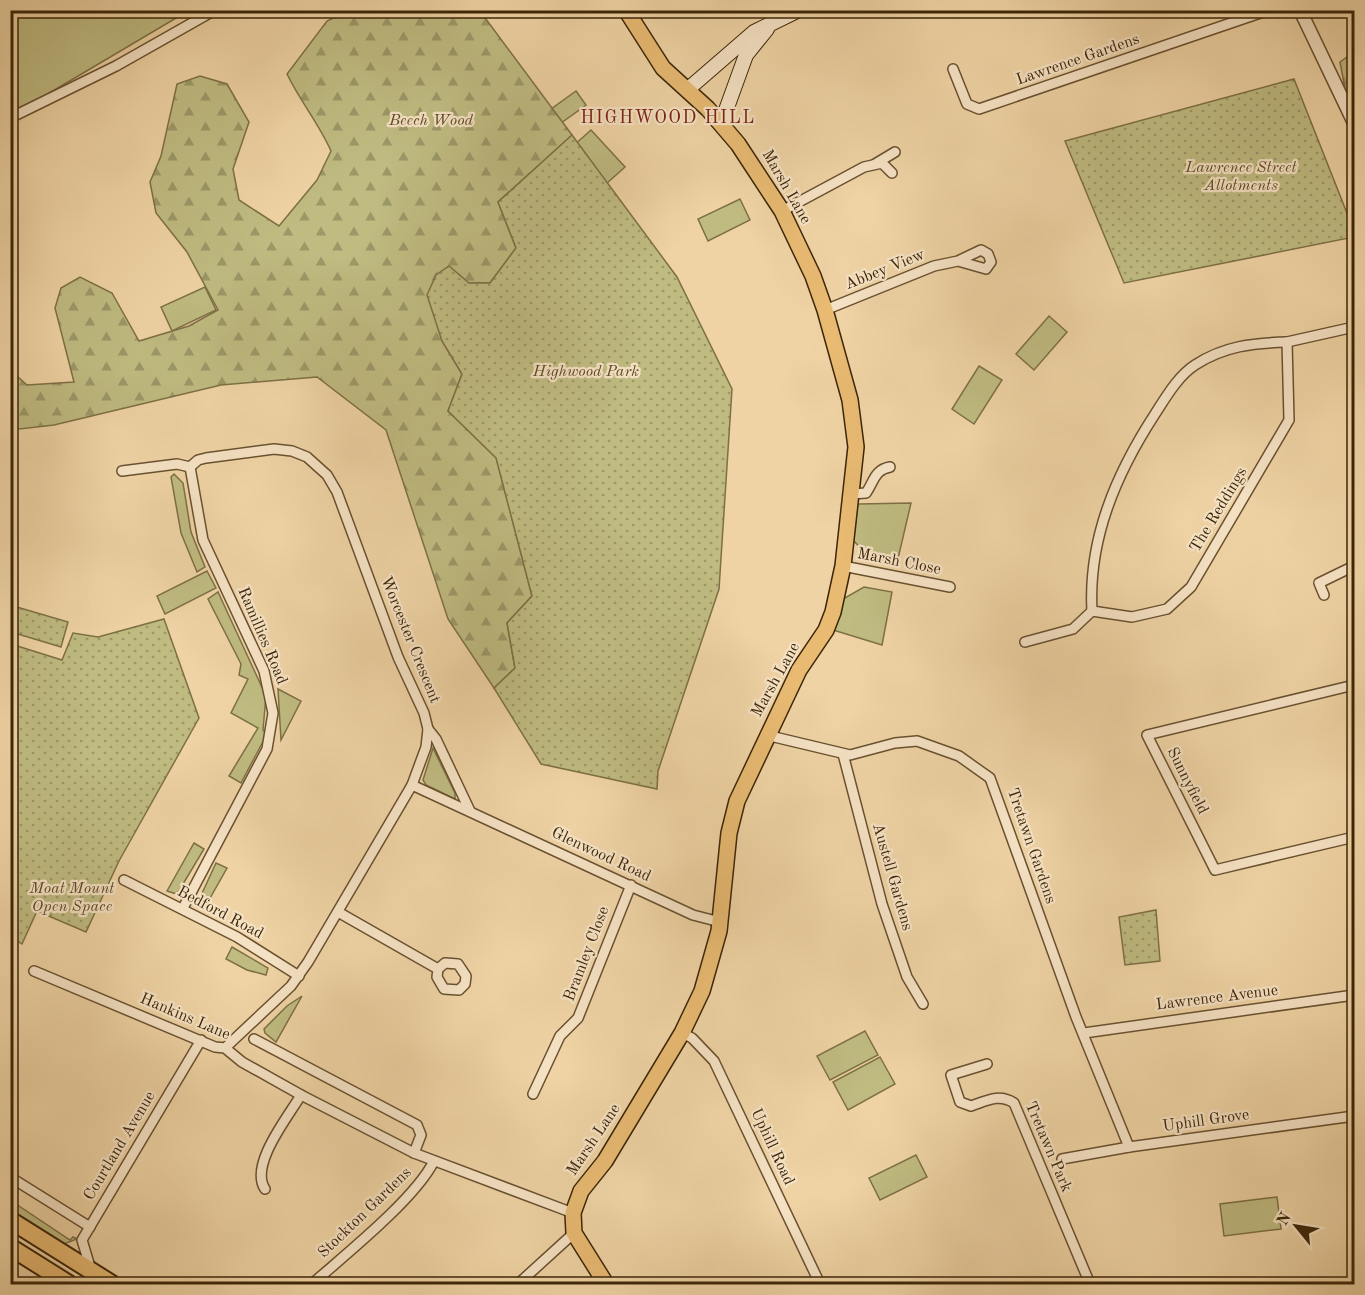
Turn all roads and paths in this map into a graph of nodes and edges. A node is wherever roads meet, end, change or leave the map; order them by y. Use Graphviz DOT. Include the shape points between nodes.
graph roads {
  1 [pos="215,10"];
  2 [pos="626,10"];
  3 [pos="799,10"];
  4 [pos="1269,10"];
  5 [pos="1300,10"];
  6 [pos="768,27"];
  7 [pos="954,69"];
  8 [pos="687,90"];
  9 [pos="729,96"];
  10 [pos="708,109"];
  11 [pos="10,118"];
  12 [pos="1354,123"];
  13 [pos="721,124"];
  14 [pos="895,152"];
  15 [pos="874,164"];
  16 [pos="892,173"];
  17 [pos="782,211"];
  18 [pos="958,261"];
  19 [pos="825,310"];
  20 [pos="1354,327"];
  21 [pos="1287,342"];
  22 [pos="190,467"];
  23 [pos="890,467"];
  24 [pos="122,471"];
  25 [pos="851,494"];
  26 [pos="843,566"];
  27 [pos="1354,566"];
  28 [pos="950,587"];
  29 [pos="1324,595"];
  30 [pos="1092,611"];
  31 [pos="1025,642"];
  32 [pos="1354,685"];
  33 [pos="428,729"];
  34 [pos="766,735"];
  35 [pos="843,754"];
  36 [pos="412,785"];
  37 [pos="471,811"];
  38 [pos="1354,837"];
  39 [pos="124,880"];
  40 [pos="630,885"];
  41 [pos="183,909"];
  42 [pos="338,912"];
  43 [pos="720,922"];
  44 [pos="438,969"];
  45 [pos="34,971"];
  46 [pos="299,976"];
  47 [pos="1354,995"];
  48 [pos="923,1004"];
  49 [pos="682,1033"];
  50 [pos="1084,1033"];
  51 [pos="254,1039"];
  52 [pos="201,1040"];
  53 [pos="225,1048"];
  54 [pos="987,1064"];
  55 [pos="532,1094"];
  56 [pos="301,1095"];
  57 [pos="1354,1116"];
  58 [pos="1129,1147"];
  59 [pos="414,1152"];
  60 [pos="1062,1160"];
  61 [pos="434,1161"];
  62 [pos="10,1177"];
  63 [pos="265,1189"];
  64 [pos="573,1213"];
  65 [pos="10,1220"];
  66 [pos="90,1227"];
  67 [pos="574,1233"];
  68 [pos="10,1247"];
  69 [pos="91,1271"];
  70 [pos="69,1284"];
  71 [pos="112,1284"];
  72 [pos="312,1284"];
  73 [pos="518,1284"];
  74 [pos="606,1284"];
  75 [pos="820,1284"];
  76 [pos="1090,1284"];
  1 -- 11 [label="street" via="116,66"];
  2 -- 8 [label="main road" via="653,54"];
  3 -- 6 [label="main road"];
  4 -- 7 [label="street, Lawrence Gardens" via="979,109 967,104"];
  5 -- 12 [label="street"];
  6 -- 8 [label="main road" via="754,32"];
  6 -- 9 [label="main road" via="746,55"];
  8 -- 10 [label="main road, Marsh Lane"];
  9 -- 10 [label="main road"];
  9 -- 13 [label="main road"];
  10 -- 13 [label="main road, Marsh Lane"];
  13 -- 17 [label="main road, Marsh Lane" via="753,164"];
  14 -- 15 [label="street"];
  15 -- 16 [label="street" via="887,166"];
  15 -- 17 [label="street"];
  17 -- 19 [label="main road, Marsh Lane"];
  18 -- 19 [label="street, Abbey View" via="934,266"];
  19 -- 25 [label="main road, Marsh Lane" via="856,429"];
  20 -- 21 [label="street"];
  21 -- 30 [label="street" via="1253,343 1222,350 1193,366 1170,390 1135,444 1111,493 1090,578"];
  21 -- 30 [label="street, The Reddings" via="1289,420 1191,587 1167,609 1132,617"];
  22 -- 24 [label="street" via="177,464"];
  22 -- 33 [label="street, Worcester Crescent" via="206,458 274,449 307,457 327,475 337,492"];
  22 -- 41 [label="street, Ramillies Road" via="203,540 264,671 273,713 267,749"];
  23 -- 25 [label="street" via="877,474 866,493"];
  25 -- 26 [label="main road, Marsh Lane"];
  26 -- 28 [label="street, Marsh Close"];
  26 -- 34 [label="main road, Marsh Lane" via="826,630 799,670"];
  27 -- 29 [label="street" via="1319,583"];
  30 -- 31 [label="street" via="1073,629"];
  32 -- 38 [label="street, Sunnyfield" via="1147,735 1215,870"];
  33 -- 36 [label="street, Worcester Crescent" via="422,763"];
  33 -- 37 [label="street"];
  34 -- 35 [label="street, Tretawn Gardens"];
  34 -- 43 [label="main road, Marsh Lane" via="737,801 729,833"];
  35 -- 48 [label="street, Austell Gardens" via="882,904 906,977"];
  35 -- 50 [label="street, Tretawn Gardens" via="850,756 917,741 959,756 990,778"];
  36 -- 37 [label="street, Glenwood Road"];
  36 -- 42 [label="street, Worcester Crescent"];
  37 -- 40 [label="street, Glenwood Road"];
  39 -- 41 [label="street, Bedford Road"];
  40 -- 43 [label="street, Glenwood Road" via="693,915"];
  40 -- 55 [label="street, Bramley Close" via="578,1018 560,1036"];
  41 -- 46 [label="street, Bedford Road"];
  42 -- 44 [label="street"];
  42 -- 46 [label="street, Worcester Crescent"];
  43 -- 49 [label="main road, Marsh Lane" via="702,991"];
  45 -- 52 [label="street, Hankins Lane"];
  46 -- 53 [label="street, Worcester Crescent"];
  47 -- 50 [label="street, Lawrence Avenue"];
  49 -- 64 [label="main road, Marsh Lane" via="605,1161 581,1191"];
  49 -- 75 [label="street, Uphill Road" via="714,1061"];
  50 -- 58 [label="street, Tretawn Gardens"];
  51 -- 59 [label="street, Hankins Lane" via="417,1125 421,1135"];
  52 -- 53 [label="street, Hankins Lane"];
  52 -- 66 [label="street, Courtland Avenue"];
  53 -- 56 [label="street, Hankins Lane"];
  54 -- 76 [label="street, Tretawn Park" via="951,1075 960,1102 971,1107 997,1097 1014,1103"];
  56 -- 59 [label="street, Hankins Lane"];
  56 -- 63 [label="street" via="264,1159 261,1176"];
  57 -- 58 [label="street, Uphill Grove"];
  58 -- 60 [label="street, Uphill Grove"];
  59 -- 61 [label="street, Hankins Lane"];
  61 -- 64 [label="street, Hankins Lane"];
  61 -- 72 [label="street, Stockton Gardens" via="391,1211"];
  62 -- 66 [label="street"];
  64 -- 67 [label="main road, Marsh Lane"];
  65 -- 69 [label="highway"];
  66 -- 69 [label="street, Courtland Avenue" via="82,1240"];
  67 -- 73 [label="street"];
  67 -- 74 [label="main road, Marsh Lane"];
  68 -- 70 [label="highway"];
  69 -- 71 [label="highway"];
}
